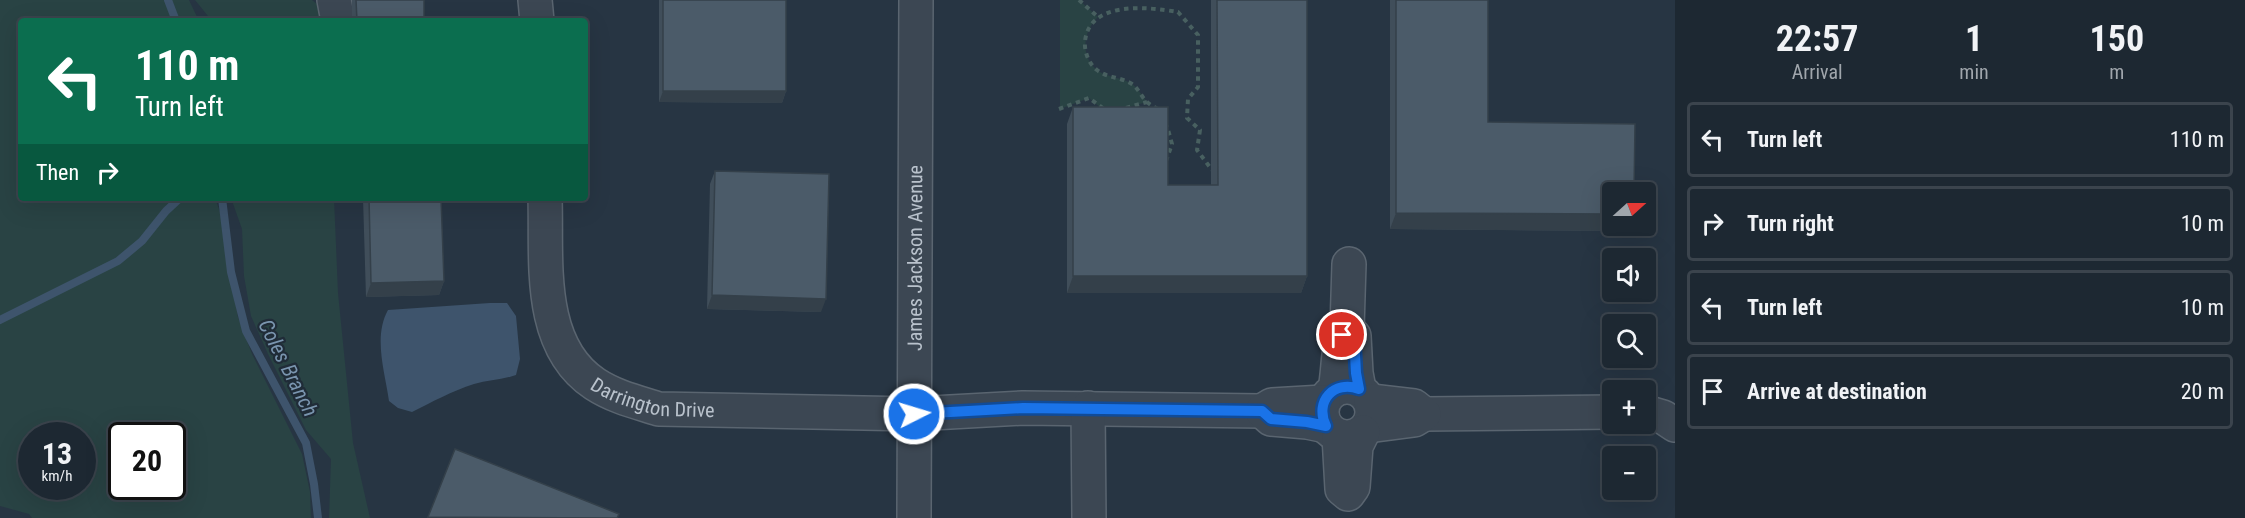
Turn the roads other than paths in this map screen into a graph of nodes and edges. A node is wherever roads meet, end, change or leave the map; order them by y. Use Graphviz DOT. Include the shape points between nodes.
graph roads {
  1 [pos="334,0"];
  2 [pos="535,0"];
  3 [pos="915,0"];
  4 [pos="337,18"];
  5 [pos="537,18"];
  6 [pos="545,201"];
  7 [pos="1349,264"];
  8 [pos="1088,408"];
  9 [pos="1602,412"];
  10 [pos="1348,413"];
  11 [pos="914,414"];
  12 [pos="1656,415"];
  13 [pos="1675,425"];
  14 [pos="1348,506"];
  15 [pos="914,518"];
  16 [pos="1089,518"];
  1 -- 4 [label="street"];
  2 -- 5 [label="street"];
  3 -- 11 [label="street, James Jackson Avenue"];
  6 -- 11 [label="street, Darrington Drive" via="549,303 559,340 574,366 595,384 619,397 659,409"];
  7 -- 10 [label="street" via="1347,328 1354,336 1356,373"];
  8 -- 10 [label="street, Darrington Drive" via="1262,411 1272,405"];
  8 -- 11 [label="street, Darrington Drive"];
  8 -- 16 [label="street"];
  9 -- 10 [label="street, Darrington Drive" via="1424,414 1414,420"];
  10 -- 14 [label="street" via="1356,446"];
  11 -- 15 [label="street, James Jackson Avenue"];
  12 -- 13 [label="street"];
}
